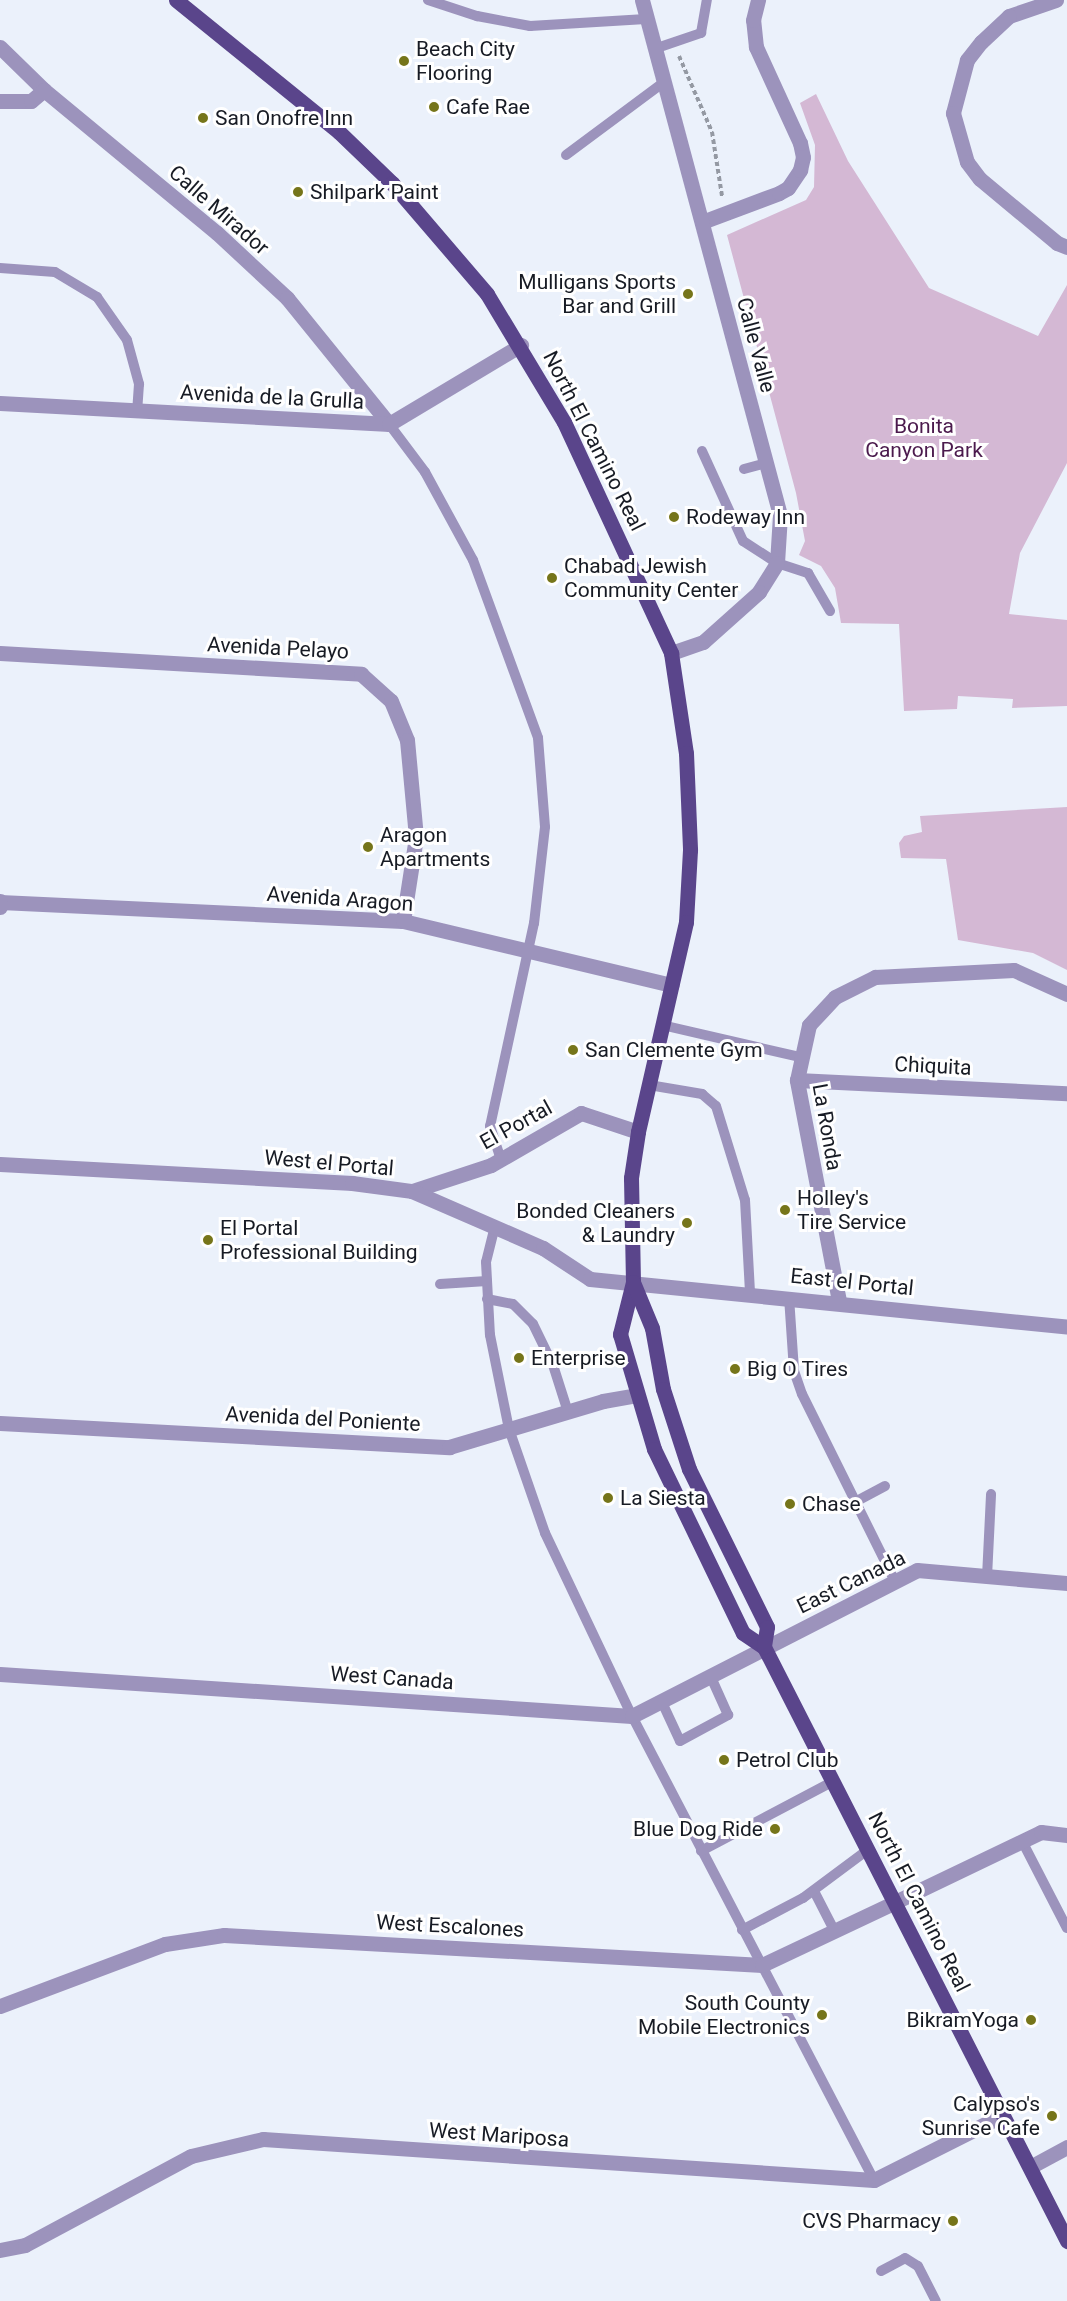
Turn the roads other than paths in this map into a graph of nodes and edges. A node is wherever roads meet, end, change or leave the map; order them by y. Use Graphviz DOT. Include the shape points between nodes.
graph roads {
  1 [pos="176,0"];
  2 [pos="428,0"];
  3 [pos="642,0"];
  4 [pos="707,0"];
  5 [pos="758,0"];
  6 [pos="1056,0"];
  7 [pos="646,19"];
  8 [pos="0,47"];
  9 [pos="654,49"];
  10 [pos="663,83"];
  11 [pos="44,90"];
  12 [pos="0,101"];
  13 [pos="566,155"];
  14 [pos="702,222"];
  15 [pos="1067,247"];
  16 [pos="0,268"];
  17 [pos="521,345"];
  18 [pos="0,403"];
  19 [pos="137,412"];
  20 [pos="389,424"];
  21 [pos="702,451"];
  22 [pos="766,463"];
  23 [pos="744,469"];
  24 [pos="777,562"];
  25 [pos="830,610"];
  26 [pos="0,652"];
  27 [pos="671,653"];
  28 [pos="0,902"];
  29 [pos="0,907"];
  30 [pos="403,921"];
  31 [pos="527,951"];
  32 [pos="671,986"];
  33 [pos="1067,994"];
  34 [pos="662,1025"];
  35 [pos="799,1056"];
  36 [pos="796,1080"];
  37 [pos="649,1085"];
  38 [pos="1067,1093"];
  39 [pos="638,1132"];
  40 [pos="501,1160"];
  41 [pos="0,1164"];
  42 [pos="412,1191"];
  43 [pos="495,1226"];
  44 [pos="487,1281"];
  45 [pos="633,1282"];
  46 [pos="440,1284"];
  47 [pos="750,1293"];
  48 [pos="789,1297"];
  49 [pos="488,1299"];
  50 [pos="838,1301"];
  51 [pos="1067,1327"];
  52 [pos="636,1395"];
  53 [pos="568,1412"];
  54 [pos="0,1423"];
  55 [pos="509,1429"];
  56 [pos="885,1486"];
  57 [pos="991,1494"];
  58 [pos="855,1502"];
  59 [pos="987,1577"];
  60 [pos="895,1581"];
  61 [pos="1067,1583"];
  62 [pos="764,1647"];
  63 [pos="0,1674"];
  64 [pos="710,1675"];
  65 [pos="661,1700"];
  66 [pos="632,1716"];
  67 [pos="834,1781"];
  68 [pos="1067,1835"];
  69 [pos="1022,1841"];
  70 [pos="869,1849"];
  71 [pos="701,1851"];
  72 [pos="814,1891"];
  73 [pos="895,1902"];
  74 [pos="833,1928"];
  75 [pos="1067,1928"];
  76 [pos="742,1930"];
  77 [pos="762,1965"];
  78 [pos="0,2006"];
  79 [pos="1003,2115"];
  80 [pos="1067,2147"];
  81 [pos="1029,2168"];
  82 [pos="874,2180"];
  83 [pos="1067,2241"];
  84 [pos="0,2250"];
  85 [pos="881,2271"];
  86 [pos="936,2301"];
  1 -- 17 [label="main road, North El Camino Real" via="339,132 392,183 487,294"];
  2 -- 7 [label="lane" via="477,16 530,26"];
  3 -- 7 [label="street, Calle Valle"];
  4 -- 9 [label="lane" via="701,33"];
  5 -- 14 [label="street" via="753,21 756,47 803,157 800,170 788,188"];
  6 -- 15 [label="street" via="1009,16 981,42 967,60 953,113 967,162 981,179 1057,243"];
  7 -- 9 [label="street, Calle Valle"];
  8 -- 11 [label="street, Calle Mirador"];
  9 -- 10 [label="street, Calle Valle"];
  10 -- 13 [label="lane"];
  10 -- 14 [label="street, Calle Valle"];
  11 -- 12 [label="street" via="31,102"];
  11 -- 20 [label="street, Calle Mirador" via="217,233 287,298"];
  14 -- 22 [label="street, Calle Valle"];
  16 -- 19 [label="lane" via="55,272 96,297 127,340 139,384"];
  17 -- 20 [label="street, Avenida de la Grulla"];
  17 -- 27 [label="main road, North El Camino Real" via="601,497"];
  18 -- 19 [label="street, Avenida de la Grulla"];
  19 -- 20 [label="street, Avenida de la Grulla"];
  20 -- 31 [label="lane" via="425,472 473,560 538,738 545,827"];
  21 -- 24 [label="lane" via="743,541"];
  22 -- 23 [label="lane"];
  22 -- 24 [label="street, Calle Valle" via="780,514"];
  24 -- 25 [label="lane" via="808,573"];
  24 -- 27 [label="street, Calle Valle" via="759,592 737,615 703,642"];
  26 -- 30 [label="street, Avenida Pelayo" via="361,674 391,701 407,740 416,837"];
  27 -- 32 [label="main road, North El Camino Real" via="686,753 690,850 686,922"];
  28 -- 29 [label="street"];
  28 -- 30 [label="street, Avenida Aragon"];
  30 -- 31 [label="street, Avenida Aragon"];
  31 -- 32 [label="street, Avenida Aragon"];
  31 -- 40 [label="lane" via="490,1126"];
  32 -- 34 [label="main road, North El Camino Real"];
  33 -- 35 [label="street, La Ronda" via="1042,979 1014,970 875,977 850,987 821,1010 809,1025"];
  34 -- 35 [label="lane"];
  34 -- 37 [label="main road, North El Camino Real"];
  35 -- 36 [label="street, La Ronda"];
  36 -- 38 [label="street, Chiquita"];
  36 -- 50 [label="street, La Ronda"];
  37 -- 39 [label="main road, North El Camino Real"];
  37 -- 47 [label="lane" via="702,1094 716,1106 745,1200"];
  39 -- 40 [label="street, El Portal" via="581,1113"];
  39 -- 45 [label="main road, North El Camino Real" via="632,1178"];
  40 -- 42 [label="street, El Portal"];
  41 -- 42 [label="street, West el Portal" via="352,1183"];
  42 -- 43 [label="street, West el Portal"];
  43 -- 44 [label="lane" via="486,1262"];
  43 -- 45 [label="street, West el Portal" via="543,1248 590,1279"];
  44 -- 46 [label="lane"];
  44 -- 49 [label="lane"];
  45 -- 47 [label="street, East el Portal"];
  45 -- 52 [label="main road, North El Camino Real" via="620,1334"];
  45 -- 62 [label="main road, North El Camino Real" via="652,1328 663,1389 689,1469 767,1628"];
  47 -- 48 [label="street, East el Portal"];
  48 -- 50 [label="street, East el Portal"];
  48 -- 58 [label="lane" via="794,1371"];
  49 -- 53 [label="lane" via="513,1304 533,1324 553,1365"];
  49 -- 55 [label="lane" via="489,1335"];
  50 -- 51 [label="street, East el Portal"];
  52 -- 53 [label="street, Avenida del Poniente"];
  52 -- 62 [label="main road, North El Camino Real" via="654,1449 743,1633"];
  53 -- 55 [label="street, Avenida del Poniente"];
  54 -- 55 [label="street, Avenida del Poniente" via="449,1446"];
  55 -- 66 [label="lane" via="545,1533"];
  56 -- 58 [label="lane"];
  57 -- 59 [label="lane"];
  58 -- 60 [label="lane"];
  59 -- 60 [label="street, East Canada" via="917,1570"];
  59 -- 61 [label="street, East Canada"];
  60 -- 62 [label="street, East Canada"];
  62 -- 64 [label="street"];
  62 -- 67 [label="main road, North El Camino Real"];
  63 -- 66 [label="street, West Canada"];
  64 -- 65 [label="street"];
  64 -- 65 [label="lane" via="728,1715 680,1741"];
  65 -- 66 [label="street"];
  66 -- 71 [label="lane"];
  67 -- 70 [label="main road, North El Camino Real"];
  67 -- 71 [label="lane"];
  68 -- 69 [label="street" via="1041,1832"];
  69 -- 73 [label="street"];
  69 -- 75 [label="lane"];
  70 -- 72 [label="lane"];
  70 -- 73 [label="main road, North El Camino Real"];
  71 -- 76 [label="lane"];
  72 -- 74 [label="lane"];
  72 -- 76 [label="lane"];
  73 -- 74 [label="street"];
  73 -- 79 [label="main road, North El Camino Real"];
  74 -- 77 [label="street"];
  76 -- 77 [label="lane"];
  77 -- 78 [label="street, West Escalones" via="224,1935 165,1944"];
  77 -- 82 [label="lane"];
  79 -- 81 [label="main road, North El Camino Real"];
  79 -- 82 [label="street"];
  80 -- 81 [label="street"];
  81 -- 83 [label="main road, North El Camino Real"];
  82 -- 84 [label="street, West Mariposa" via="263,2139 191,2156 25,2245"];
  85 -- 86 [label="lane" via="905,2258 918,2266"];
}
